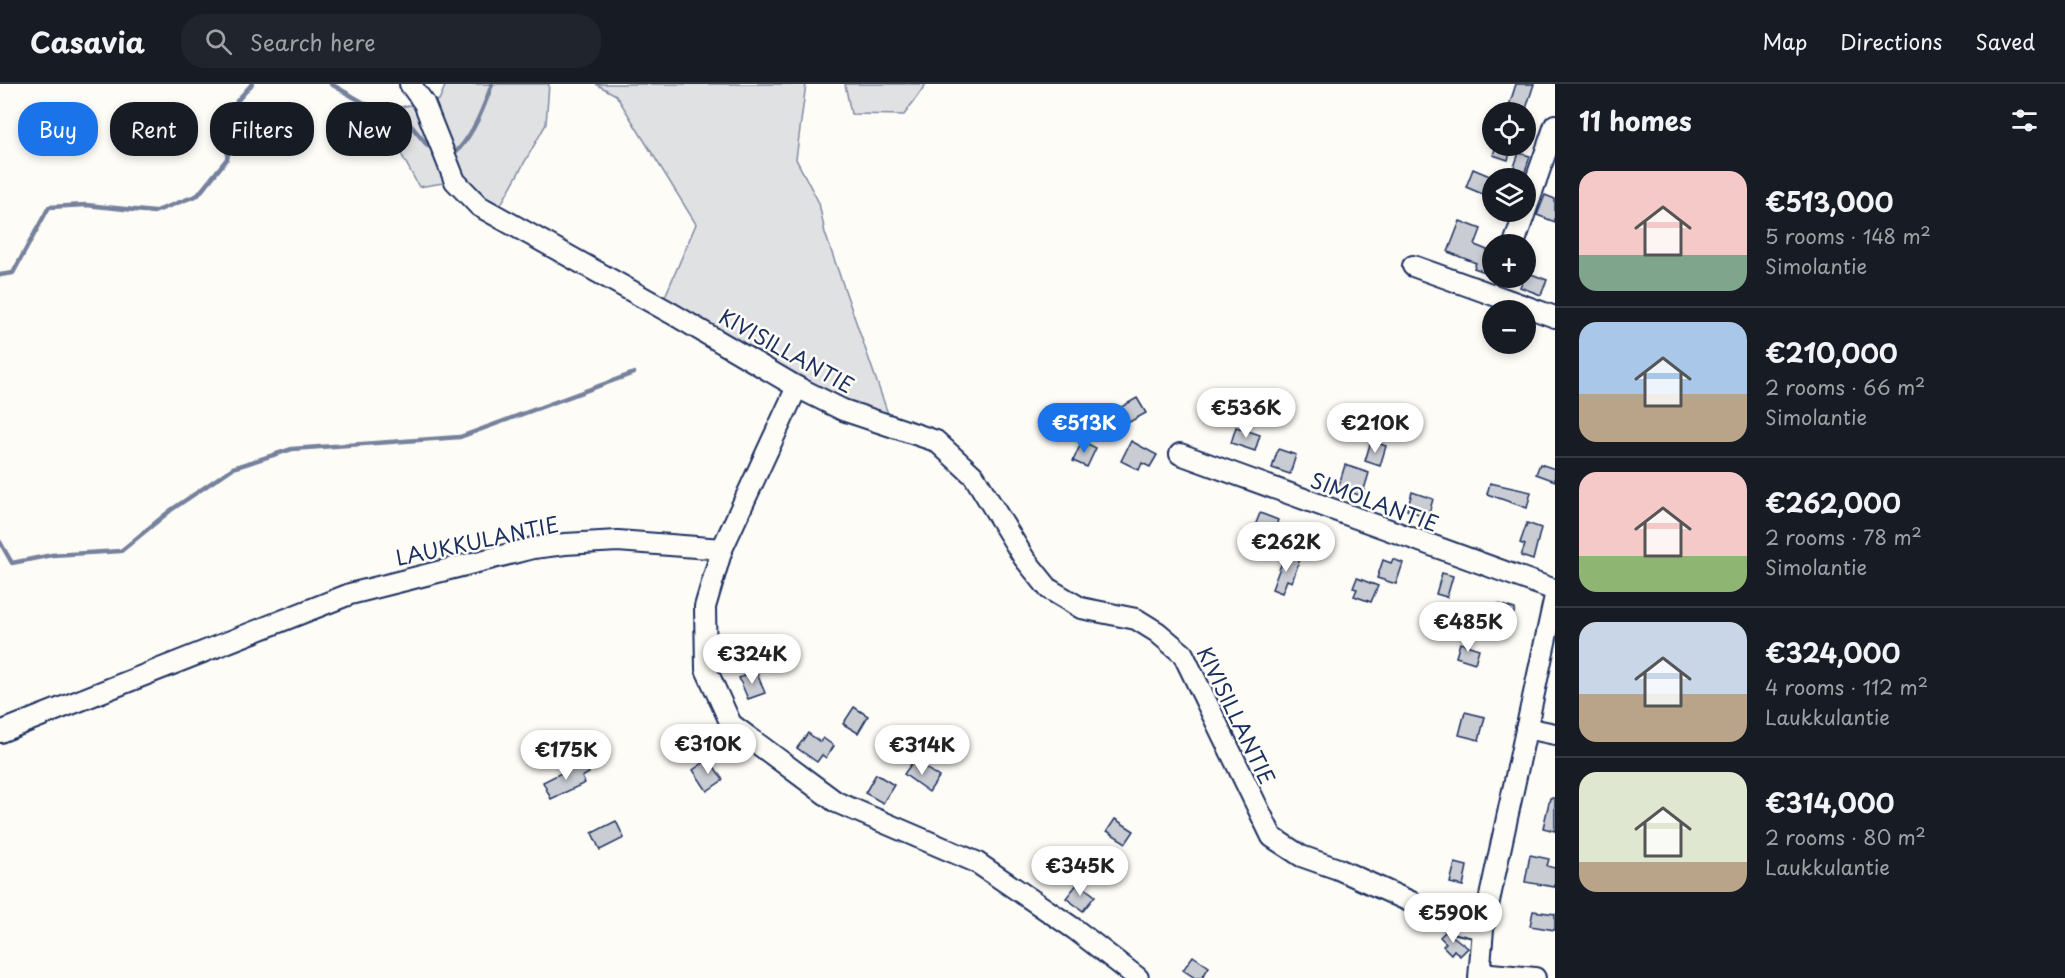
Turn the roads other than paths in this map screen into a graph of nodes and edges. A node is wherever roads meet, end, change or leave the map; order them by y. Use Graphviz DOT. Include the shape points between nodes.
graph roads {
  1 [pos="410,84"];
  2 [pos="1555,125"];
  3 [pos="1517,234"];
  4 [pos="1413,266"];
  5 [pos="1482,282"];
  6 [pos="1503,288"];
  7 [pos="1555,317"];
  8 [pos="798,387"];
  9 [pos="1180,454"];
  10 [pos="722,549"];
  11 [pos="1555,590"];
  12 [pos="1554,608"];
  13 [pos="1526,728"];
  14 [pos="0,732"];
  15 [pos="1555,734"];
  16 [pos="1483,929"];
  17 [pos="1480,976"];
  18 [pos="1138,978"];
  19 [pos="1535,978"];
  1 -- 8 [label="street, KIVISILLANTIE" via="424,103 455,181 479,206"];
  2 -- 3 [label="street"];
  4 -- 5 [label="street"];
  6 -- 7 [label="street"];
  8 -- 10 [label="street"];
  8 -- 16 [label="street, KIVISILLANTIE" via="843,410 936,441 974,476 1024,558 1049,589 1081,608 1136,619 1183,654 1272,837 1301,856 1458,923"];
  9 -- 11 [label="street, SIMOLANTIE"];
  10 -- 14 [label="street, LAUKKULANTIE" via="618,541 565,544 533,548 350,594"];
  10 -- 18 [label="street" via="705,607 706,669 731,724 836,802 976,862"];
  12 -- 13 [label="street"];
  13 -- 15 [label="street"];
  13 -- 16 [label="street"];
  16 -- 17 [label="street"];
  17 -- 19 [label="street"];
}
